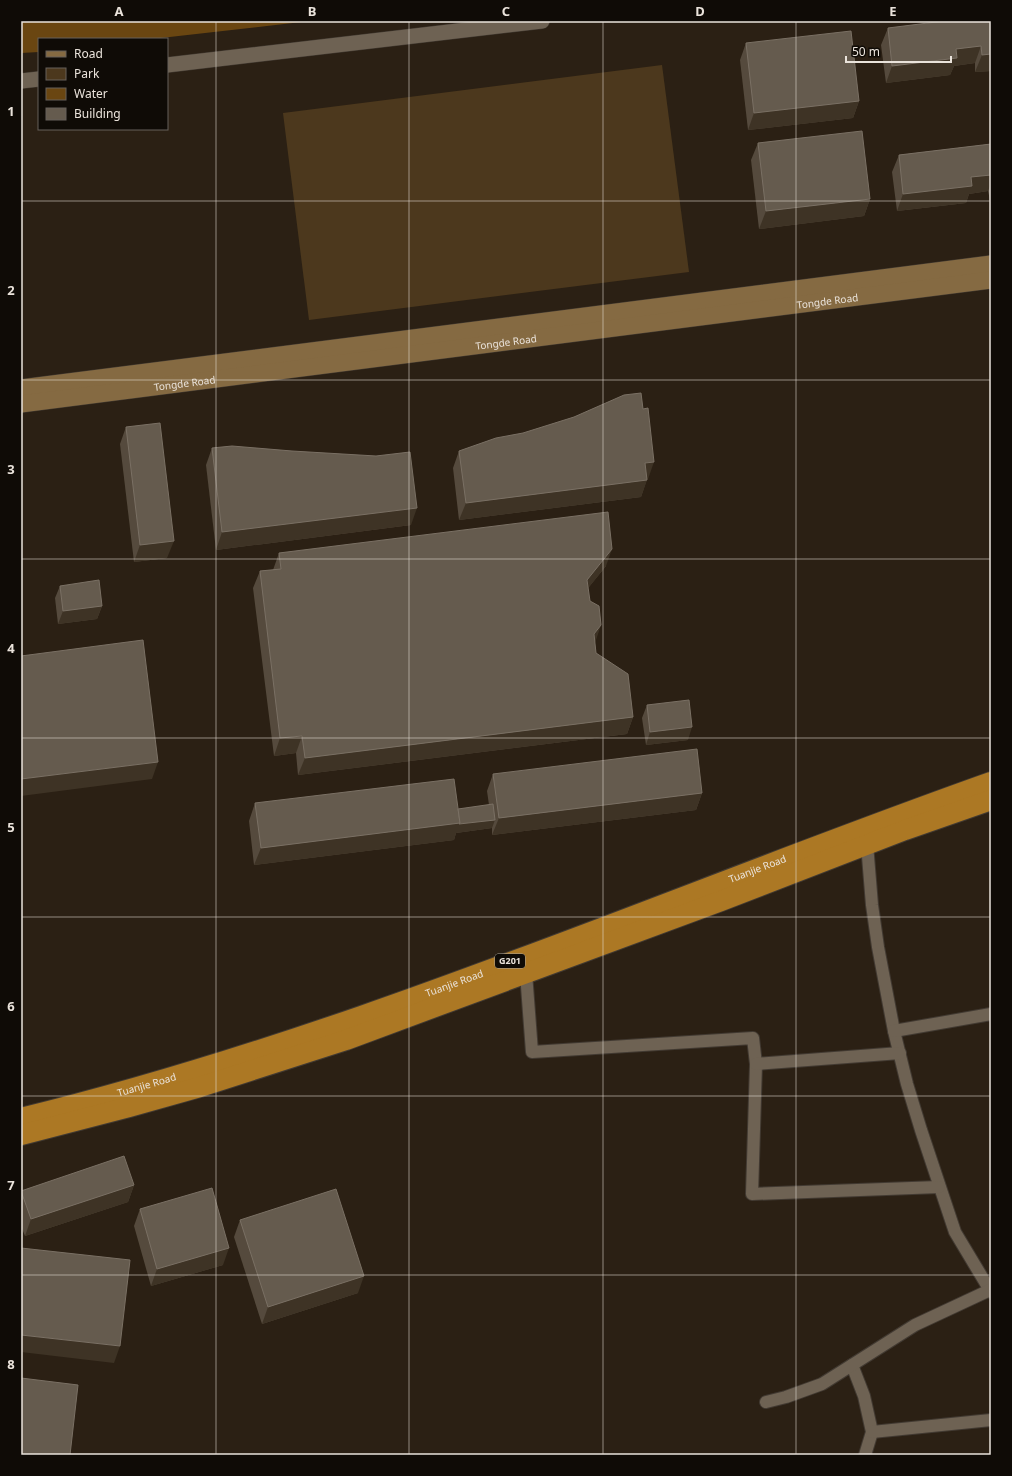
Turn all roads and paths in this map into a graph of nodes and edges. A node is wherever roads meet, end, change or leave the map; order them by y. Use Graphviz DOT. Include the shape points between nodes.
graph roads {
  1 [pos="542,21"];
  2 [pos="168,65"];
  3 [pos="38,79"];
  4 [pos="21,81"];
  5 [pos="991,264"];
  6 [pos="991,280"];
  7 [pos="21,388"];
  8 [pos="21,404"];
  9 [pos="991,782"];
  10 [pos="991,800"];
  11 [pos="867,844"];
  12 [pos="526,973"];
  13 [pos="991,1014"];
  14 [pos="894,1031"];
  15 [pos="900,1053"];
  16 [pos="756,1064"];
  17 [pos="21,1118"];
  18 [pos="21,1135"];
  19 [pos="939,1187"];
  20 [pos="990,1291"];
  21 [pos="852,1364"];
  22 [pos="766,1402"];
  23 [pos="991,1420"];
  24 [pos="872,1432"];
  25 [pos="865,1455"];
  1 -- 2 [label="street"];
  3 -- 4 [label="street"];
  5 -- 7 [label="main road, Tongde Road"];
  6 -- 8 [label="main road, Tongde Road"];
  9 -- 17 [label="highway, Tuanjie Road / G201" via="340,1024 195,1071"];
  10 -- 11 [label="highway, Tuanjie Road / G201"];
  11 -- 12 [label="highway, Tuanjie Road / G201"];
  11 -- 14 [label="street" via="878,947"];
  12 -- 16 [label="street" via="532,1052 753,1038"];
  12 -- 18 [label="highway, Tuanjie Road / G201" via="346,1040 273,1064 129,1107"];
  13 -- 14 [label="street"];
  14 -- 15 [label="street"];
  15 -- 16 [label="street"];
  15 -- 19 [label="street"];
  16 -- 19 [label="street" via="752,1194"];
  19 -- 20 [label="street" via="955,1232"];
  20 -- 21 [label="street" via="915,1325"];
  21 -- 22 [label="street" via="822,1384"];
  21 -- 24 [label="street" via="864,1396"];
  23 -- 24 [label="street"];
  24 -- 25 [label="street"];
}
